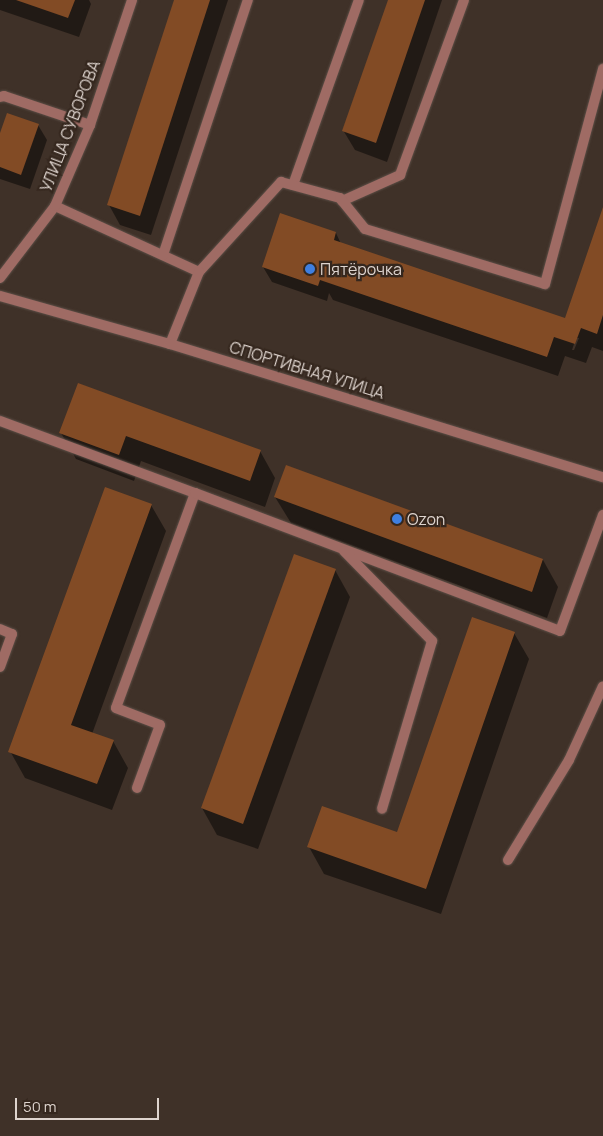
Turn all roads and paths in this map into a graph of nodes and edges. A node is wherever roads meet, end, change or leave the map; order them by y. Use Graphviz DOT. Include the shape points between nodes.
graph roads {
  1 [pos="132,0"];
  2 [pos="248,0"];
  3 [pos="359,0"];
  4 [pos="464,0"];
  5 [pos="603,69"];
  6 [pos="0,97"];
  7 [pos="90,125"];
  8 [pos="293,185"];
  9 [pos="342,201"];
  10 [pos="55,206"];
  11 [pos="162,255"];
  12 [pos="199,272"];
  13 [pos="0,278"];
  14 [pos="0,296"];
  15 [pos="170,344"];
  16 [pos="0,421"];
  17 [pos="603,477"];
  18 [pos="195,493"];
  19 [pos="603,516"];
  20 [pos="342,549"];
  21 [pos="0,629"];
  22 [pos="0,667"];
  23 [pos="603,686"];
  24 [pos="137,788"];
  25 [pos="382,809"];
  26 [pos="508,860"];
  1 -- 7 [label="street, УЛИЦА СУВОРОВА"];
  2 -- 11 [label="street"];
  3 -- 8 [label="street"];
  4 -- 9 [label="street" via="400,175"];
  5 -- 9 [label="street" via="545,284 365,229"];
  6 -- 7 [label="street"];
  7 -- 10 [label="street, УЛИЦА СУВОРОВА"];
  8 -- 9 [label="street"];
  8 -- 12 [label="street" via="281,182"];
  10 -- 11 [label="street"];
  10 -- 13 [label="street, УЛИЦА СУВОРОВА"];
  11 -- 12 [label="street"];
  12 -- 15 [label="street"];
  14 -- 15 [label="street, СПОРТИВНАЯ УЛИЦА"];
  15 -- 17 [label="street, СПОРТИВНАЯ УЛИЦА"];
  16 -- 18 [label="street"];
  18 -- 20 [label="street"];
  18 -- 24 [label="street" via="116,708 160,725"];
  19 -- 20 [label="street" via="560,631"];
  20 -- 25 [label="street" via="432,641"];
  21 -- 22 [label="street" via="12,634"];
  23 -- 26 [label="street" via="568,760"];
}
